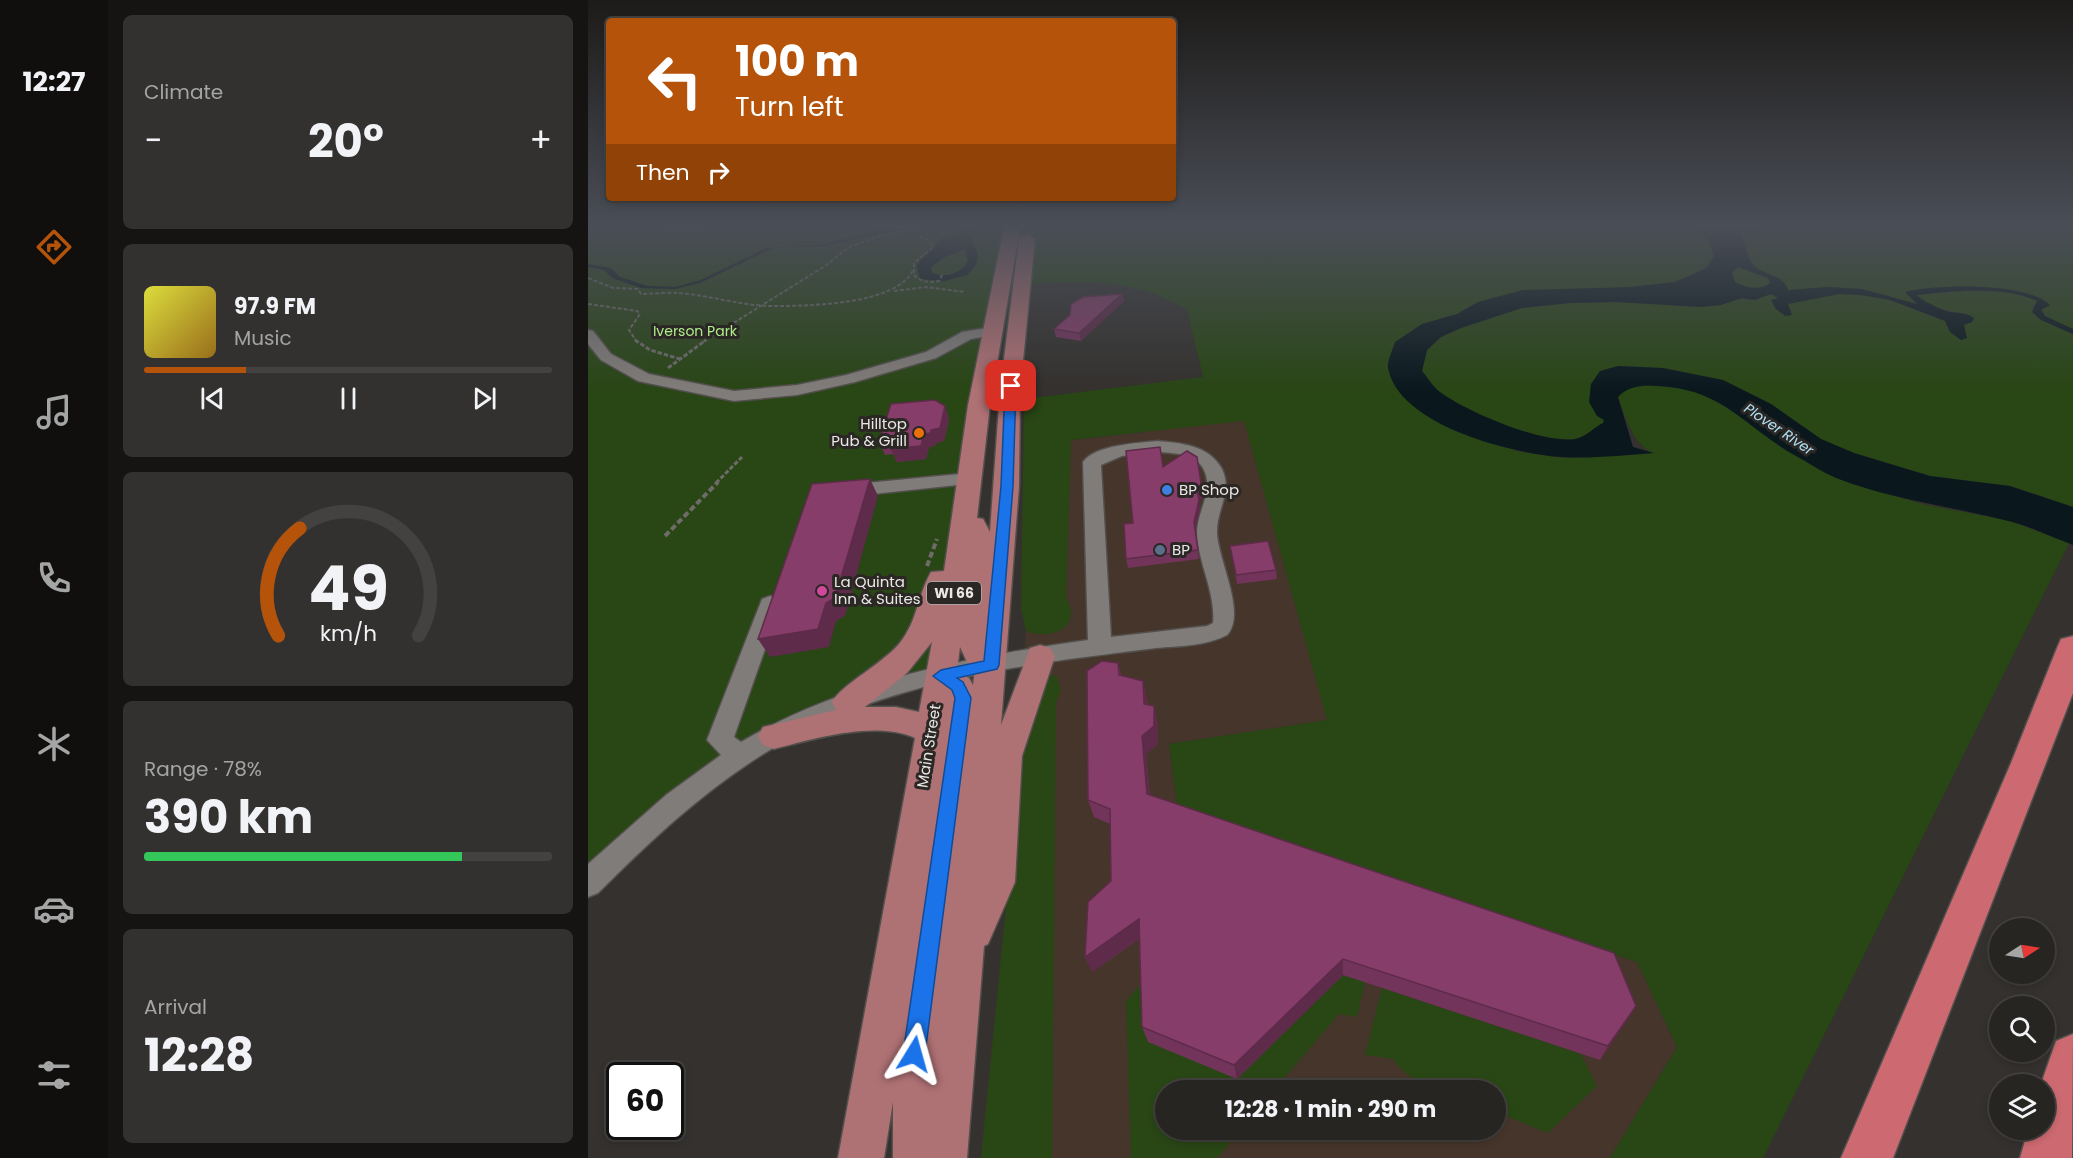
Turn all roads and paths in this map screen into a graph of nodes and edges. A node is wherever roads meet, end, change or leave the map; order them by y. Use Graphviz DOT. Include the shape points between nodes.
graph roads {
  1 [pos="598,282"];
  2 [pos="798,282"];
  3 [pos="904,282"];
  4 [pos="922,282"];
  5 [pos="1002,282"];
  6 [pos="1022,282"];
  7 [pos="926,287"];
  8 [pos="965,292"];
  9 [pos="887,293"];
  10 [pos="588,304"];
  11 [pos="761,304"];
  12 [pos="993,331"];
  13 [pos="588,334"];
  14 [pos="681,359"];
  15 [pos="651,380"];
  16 [pos="1011,386"];
  17 [pos="982,390"];
  18 [pos="742,457"];
  19 [pos="970,478"];
  20 [pos="822,494"];
  21 [pos="966,511"];
  22 [pos="665,536"];
  23 [pos="778,584"];
  24 [pos="1100,646"];
  25 [pos="2073,648"];
  26 [pos="1040,656"];
  27 [pos="991,665"];
  28 [pos="941,676"];
  29 [pos="848,702"];
  30 [pos="931,731"];
  31 [pos="774,736"];
  32 [pos="741,756"];
  33 [pos="588,883"];
  34 [pos="965,951"];
  35 [pos="2073,1058"];
  36 [pos="861,1158"];
  37 [pos="916,1158"];
  38 [pos="945,1158"];
  39 [pos="1867,1158"];
  40 [pos="2046,1158"];
  1 -- 11 [label="path" via="613,288 638,289 641,294 678,293"];
  2 -- 11 [label="path"];
  3 -- 9 [label="path"];
  4 -- 7 [label="path"];
  5 -- 12 [label="main road, Main Street / WI 66"];
  6 -- 16 [label="main road, WI 66"];
  7 -- 8 [label="path"];
  7 -- 9 [label="path"];
  9 -- 11 [label="path" via="848,301"];
  10 -- 14 [label="path" via="637,311 640,314 629,330 639,344"];
  11 -- 14 [label="path"];
  12 -- 15 [label="street" via="967,335 931,355 797,390 734,396"];
  12 -- 17 [label="main road, Main Street / WI 66"];
  13 -- 15 [label="street" via="606,357"];
  14 -- 15 [label="path"];
  16 -- 17 [label="street"];
  16 -- 27 [label="main road, WI 66" via="1007,486"];
  17 -- 19 [label="main road, Main Street / WI 66"];
  18 -- 22 [label="path"];
  19 -- 20 [label="street"];
  19 -- 21 [label="main road, Main Street / WI 66"];
  21 -- 27 [label="main road" via="980,537 972,634 976,650"];
  21 -- 28 [label="main road, Main Street / WI 66"];
  21 -- 29 [label="main road" via="923,631 896,666"];
  23 -- 32 [label="street" via="720,740"];
  24 -- 24 [label="street" via="1209,634 1224,624 1207,533 1218,497 1212,469 1203,458 1165,445 1107,454 1092,462"];
  24 -- 26 [label="street"];
  25 -- 39 [label="highway"];
  26 -- 27 [label="street"];
  26 -- 34 [label="main road" via="1006,756 996,882"];
  27 -- 28 [label="street"];
  27 -- 34 [label="main road, WI 66"];
  28 -- 29 [label="street"];
  28 -- 30 [label="main road, Main Street / WI 66"];
  28 -- 37 [label="main road" via="958,686 963,698 914,1054"];
  29 -- 31 [label="street"];
  30 -- 31 [label="main road" via="906,721 867,719"];
  30 -- 36 [label="main road, Main Street / WI 66"];
  31 -- 32 [label="street"];
  32 -- 33 [label="street" via="638,834"];
  34 -- 38 [label="main road, WI 66"];
  35 -- 40 [label="highway"];
}
